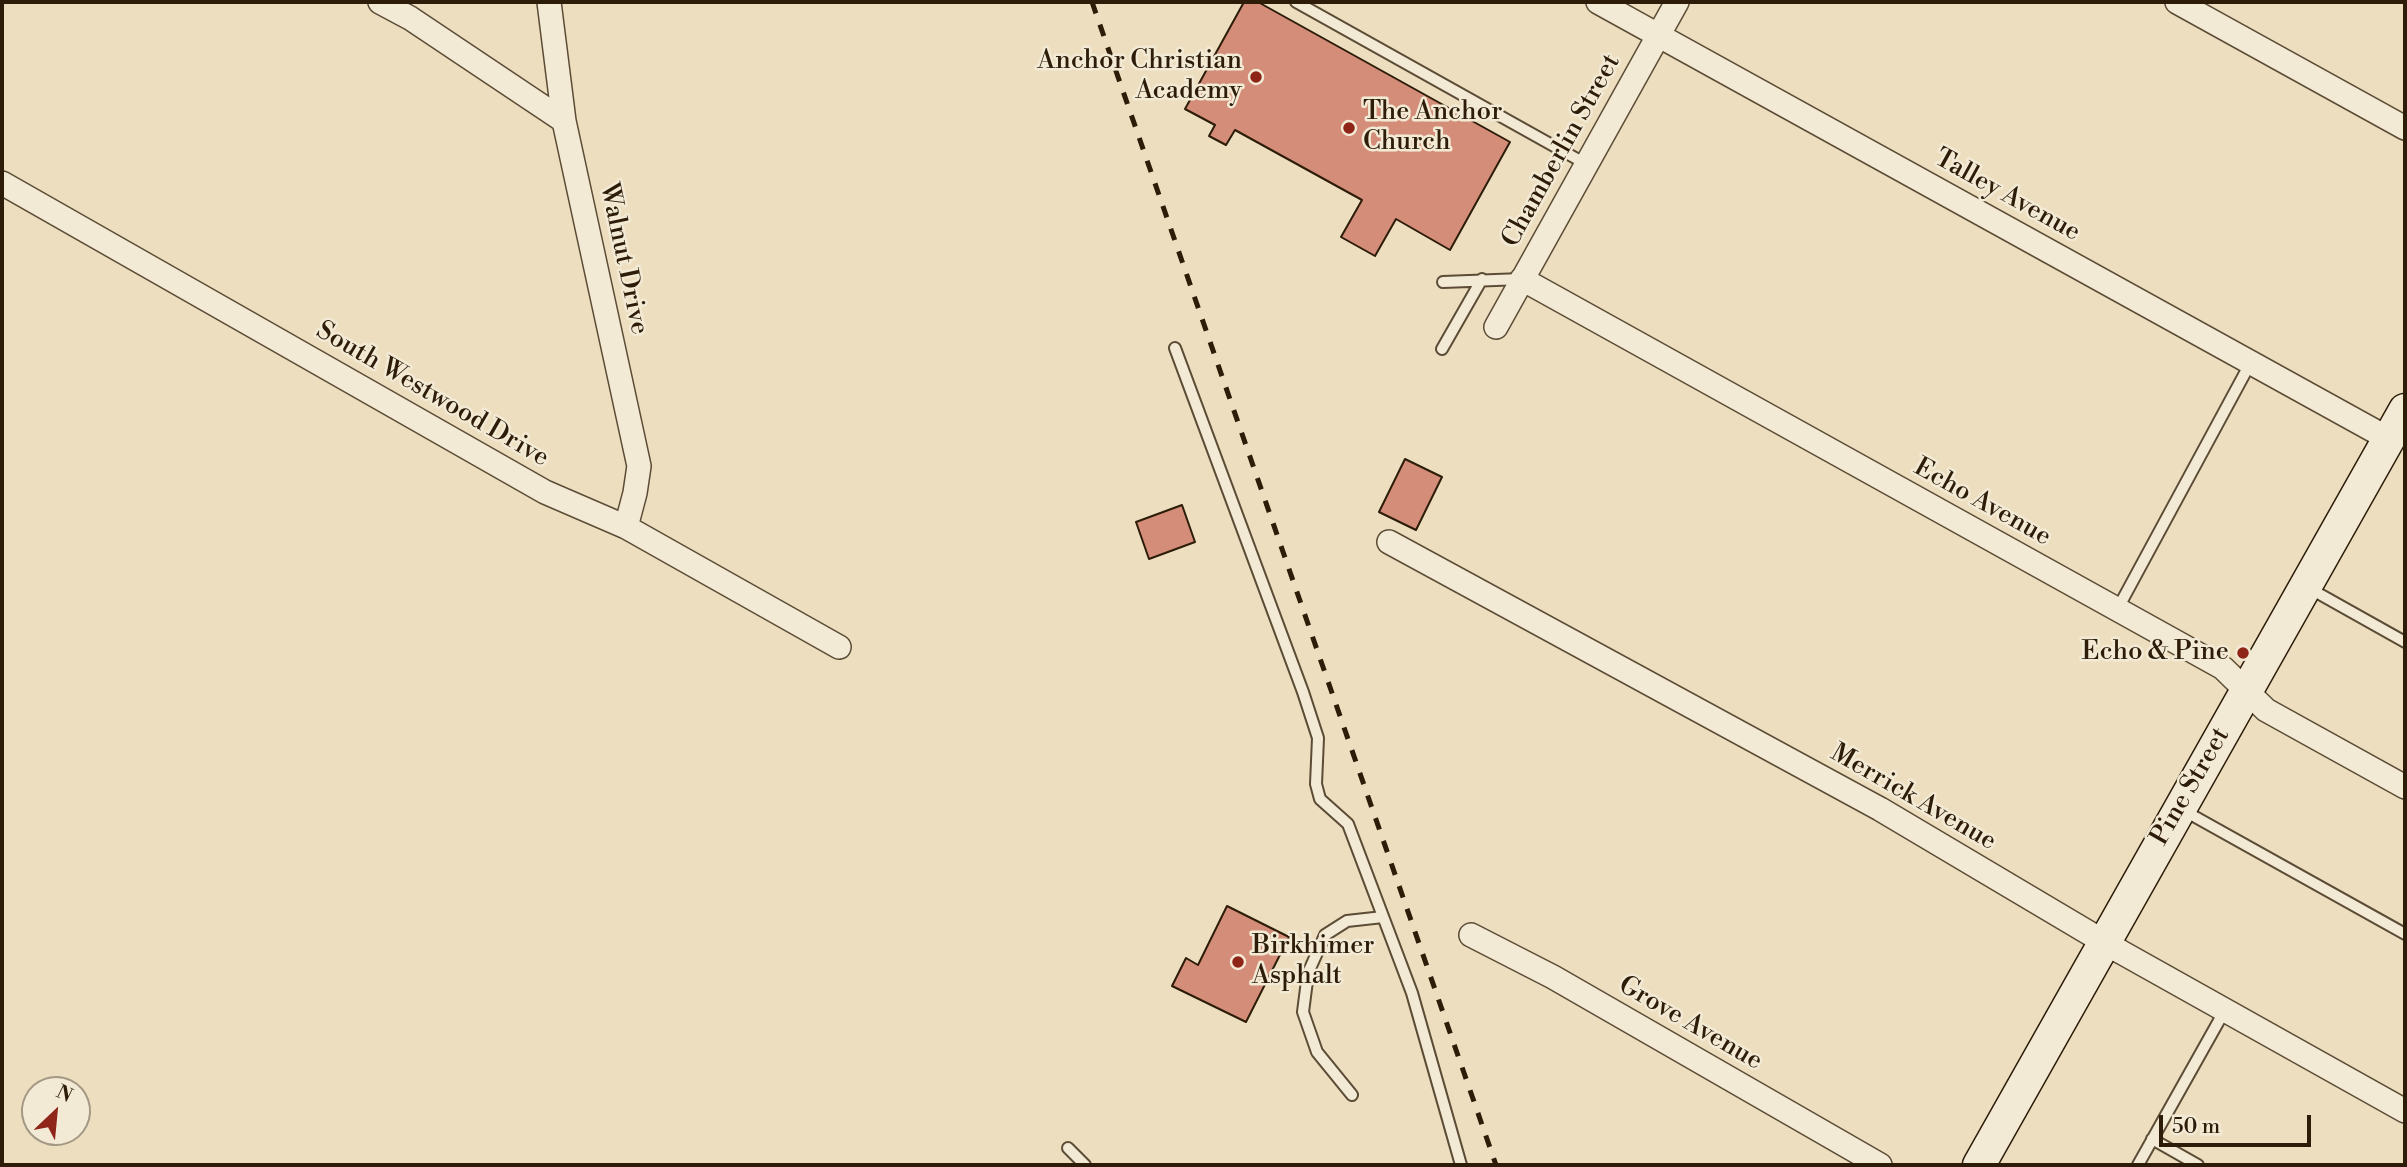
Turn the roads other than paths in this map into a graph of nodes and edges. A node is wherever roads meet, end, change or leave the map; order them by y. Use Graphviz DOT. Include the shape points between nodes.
graph roads {
  1 [pos="380,2"];
  2 [pos="549,2"];
  3 [pos="1296,2"];
  4 [pos="1598,2"];
  5 [pos="1676,2"];
  6 [pos="2177,2"];
  7 [pos="1658,35"];
  8 [pos="564,121"];
  9 [pos="2405,128"];
  10 [pos="1586,164"];
  11 [pos="2,183"];
  12 [pos="1482,279"];
  13 [pos="1522,279"];
  14 [pos="1443,282"];
  15 [pos="1496,327"];
  16 [pos="1175,348"];
  17 [pos="1443,349"];
  18 [pos="2251,362"];
  19 [pos="2405,410"];
  20 [pos="2389,439"];
  21 [pos="626,527"];
  22 [pos="1389,542"];
  23 [pos="2307,587"];
  24 [pos="2117,610"];
  25 [pos="2405,642"];
  26 [pos="839,647"];
  27 [pos="2246,691"];
  28 [pos="2405,787"];
  29 [pos="2179,808"];
  30 [pos="1383,917"];
  31 [pos="2405,934"];
  32 [pos="1471,935"];
  33 [pos="2104,941"];
  34 [pos="2225,1010"];
  35 [pos="1352,1095"];
  36 [pos="2405,1111"];
  37 [pos="2152,1139"];
  38 [pos="1068,1148"];
  39 [pos="1085,1165"];
  40 [pos="1461,1165"];
  41 [pos="1880,1165"];
  42 [pos="1979,1165"];
  43 [pos="2138,1165"];
  44 [pos="2198,1165"];
  1 -- 8 [label="street"];
  2 -- 8 [label="street, Walnut Drive"];
  3 -- 10 [label="lane"];
  4 -- 7 [label="street, Talley Avenue"];
  5 -- 7 [label="street, Chamberlin Street"];
  6 -- 9 [label="street"];
  7 -- 10 [label="street, Chamberlin Street"];
  7 -- 18 [label="street, Talley Avenue"];
  8 -- 21 [label="street, Walnut Drive" via="639,466"];
  10 -- 13 [label="street, Chamberlin Street"];
  11 -- 21 [label="street, South Westwood Drive" via="545,492"];
  12 -- 13 [label="lane"];
  12 -- 14 [label="lane"];
  12 -- 17 [label="lane"];
  13 -- 15 [label="street, Chamberlin Street"];
  13 -- 24 [label="street, Echo Avenue"];
  16 -- 30 [label="lane" via="1318,738 1320,799 1348,824"];
  18 -- 20 [label="street, Talley Avenue"];
  18 -- 24 [label="lane"];
  19 -- 20 [label="main road, Pine Street"];
  20 -- 23 [label="main road, Pine Street"];
  21 -- 26 [label="street, South Westwood Drive"];
  22 -- 33 [label="street, Merrick Avenue" via="1880,808"];
  23 -- 25 [label="lane"];
  23 -- 27 [label="main road, Pine Street"];
  24 -- 27 [label="street, Echo Avenue" via="2223,668"];
  27 -- 28 [label="street, Echo Avenue" via="2266,710"];
  27 -- 29 [label="main road, Pine Street"];
  29 -- 31 [label="lane"];
  29 -- 33 [label="main road, Pine Street"];
  30 -- 35 [label="lane" via="1348,920 1325,934 1308,973 1303,1012 1317,1052"];
  30 -- 40 [label="lane" via="1412,993"];
  32 -- 41 [label="street, Grove Avenue" via="1553,977"];
  33 -- 34 [label="street, Merrick Avenue"];
  33 -- 42 [label="main road, Pine Street"];
  34 -- 36 [label="street, Merrick Avenue"];
  34 -- 37 [label="lane"];
  37 -- 43 [label="lane"];
  37 -- 44 [label="lane"];
  38 -- 39 [label="lane"];
}
